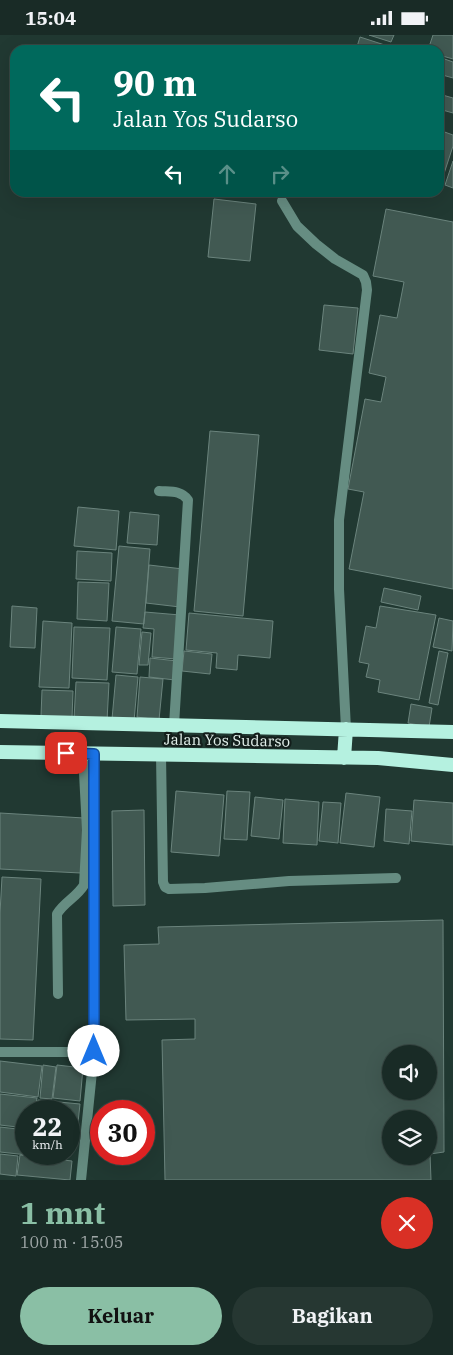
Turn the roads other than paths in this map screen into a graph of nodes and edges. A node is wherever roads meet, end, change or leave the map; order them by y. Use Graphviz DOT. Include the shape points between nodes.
graph roads {
  1 [pos="282,201"];
  2 [pos="159,491"];
  3 [pos="0,721"];
  4 [pos="174,725"];
  5 [pos="346,729"];
  6 [pos="453,731"];
  7 [pos="0,752"];
  8 [pos="89,754"];
  9 [pos="161,755"];
  10 [pos="344,758"];
  11 [pos="453,765"];
  12 [pos="396,879"];
  13 [pos="58,994"];
  14 [pos="94,1051"];
  15 [pos="0,1052"];
  16 [pos="81,1180"];
  1 -- 5 [label="street" via="297,226 316,244 362,275 367,290 339,520"];
  2 -- 4 [label="street" via="179,492 188,500"];
  3 -- 4 [label="highway, Jalan Yos Sudarso"];
  4 -- 5 [label="highway, Jalan Yos Sudarso"];
  5 -- 6 [label="highway, Jalan Yos Sudarso"];
  5 -- 10 [label="highway"];
  7 -- 8 [label="highway, Jalan Yos Sudarso"];
  8 -- 9 [label="highway, Jalan Yos Sudarso"];
  8 -- 13 [label="street" via="84,885 58,914"];
  8 -- 14 [label="street"];
  9 -- 10 [label="highway, Jalan Yos Sudarso"];
  9 -- 12 [label="street" via="165,887 205,889 289,881"];
  10 -- 11 [label="highway, Jalan Yos Sudarso"];
  14 -- 15 [label="street"];
  14 -- 16 [label="street"];
}
